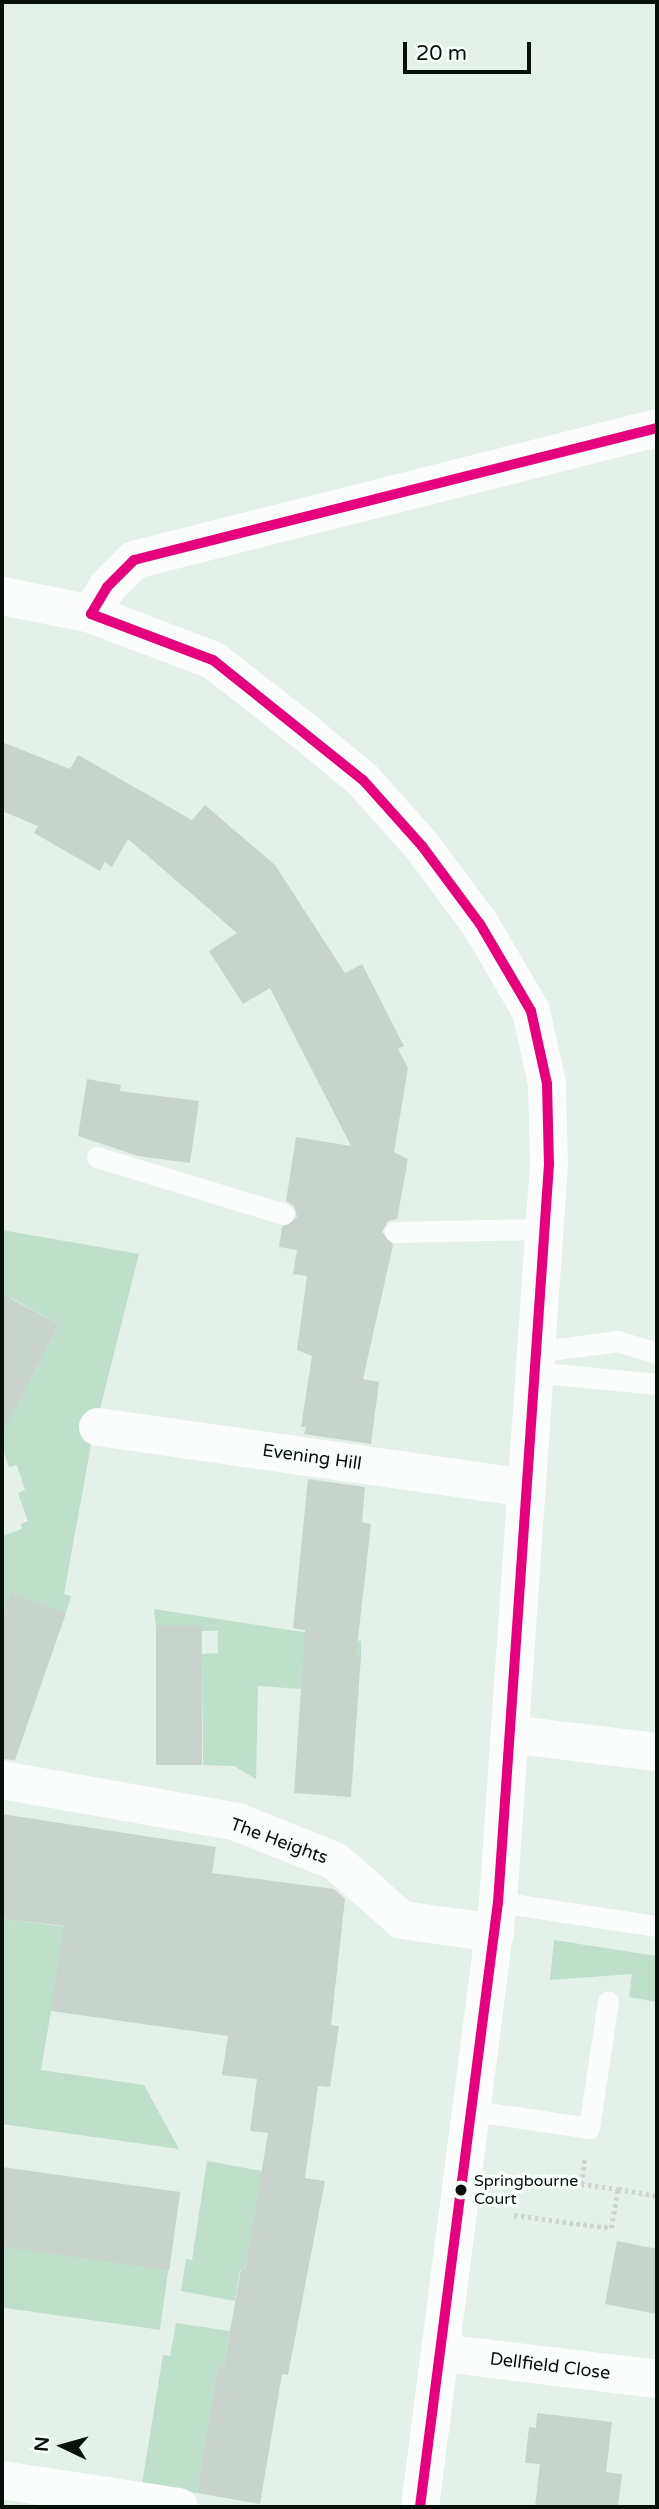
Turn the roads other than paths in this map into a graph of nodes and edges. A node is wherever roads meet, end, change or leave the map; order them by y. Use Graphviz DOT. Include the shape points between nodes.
graph roads {
  1 [pos="657,428"];
  2 [pos="2,596"];
  3 [pos="91,614"];
  4 [pos="97,1157"];
  5 [pos="284,1214"];
  6 [pos="544,1229"];
  7 [pos="395,1232"];
  8 [pos="657,1353"];
  9 [pos="534,1362"];
  10 [pos="657,1384"];
  11 [pos="98,1427"];
  12 [pos="526,1488"];
  13 [pos="510,1734"];
  14 [pos="657,1752"];
  15 [pos="2,1780"];
  16 [pos="497,1917"];
  17 [pos="657,1926"];
  18 [pos="608,2001"];
  19 [pos="474,2111"];
  20 [pos="442,2353"];
  21 [pos="657,2379"];
  22 [pos="2,2480"];
  23 [pos="179,2507"];
  24 [pos="420,2507"];
  1 -- 3 [label="street" via="134,560 107,587"];
  2 -- 3 [label="street"];
  3 -- 6 [label="street" via="212,660 304,731 371,790 422,846 480,924 531,1011 544,1072 549,1164"];
  4 -- 5 [label="lane"];
  6 -- 7 [label="lane"];
  6 -- 9 [label="street"];
  8 -- 9 [label="lane" via="617,1341"];
  9 -- 10 [label="lane"];
  9 -- 12 [label="street"];
  11 -- 12 [label="street, Evening Hill"];
  12 -- 13 [label="street"];
  13 -- 14 [label="street"];
  13 -- 16 [label="street"];
  15 -- 16 [label="street, The Heights" via="237,1822 335,1861 402,1920"];
  16 -- 17 [label="lane"];
  16 -- 19 [label="street"];
  18 -- 19 [label="lane" via="589,2128"];
  19 -- 20 [label="street"];
  20 -- 21 [label="street, Dellfield Close"];
  20 -- 24 [label="street"];
  22 -- 23 [label="street"];
}
